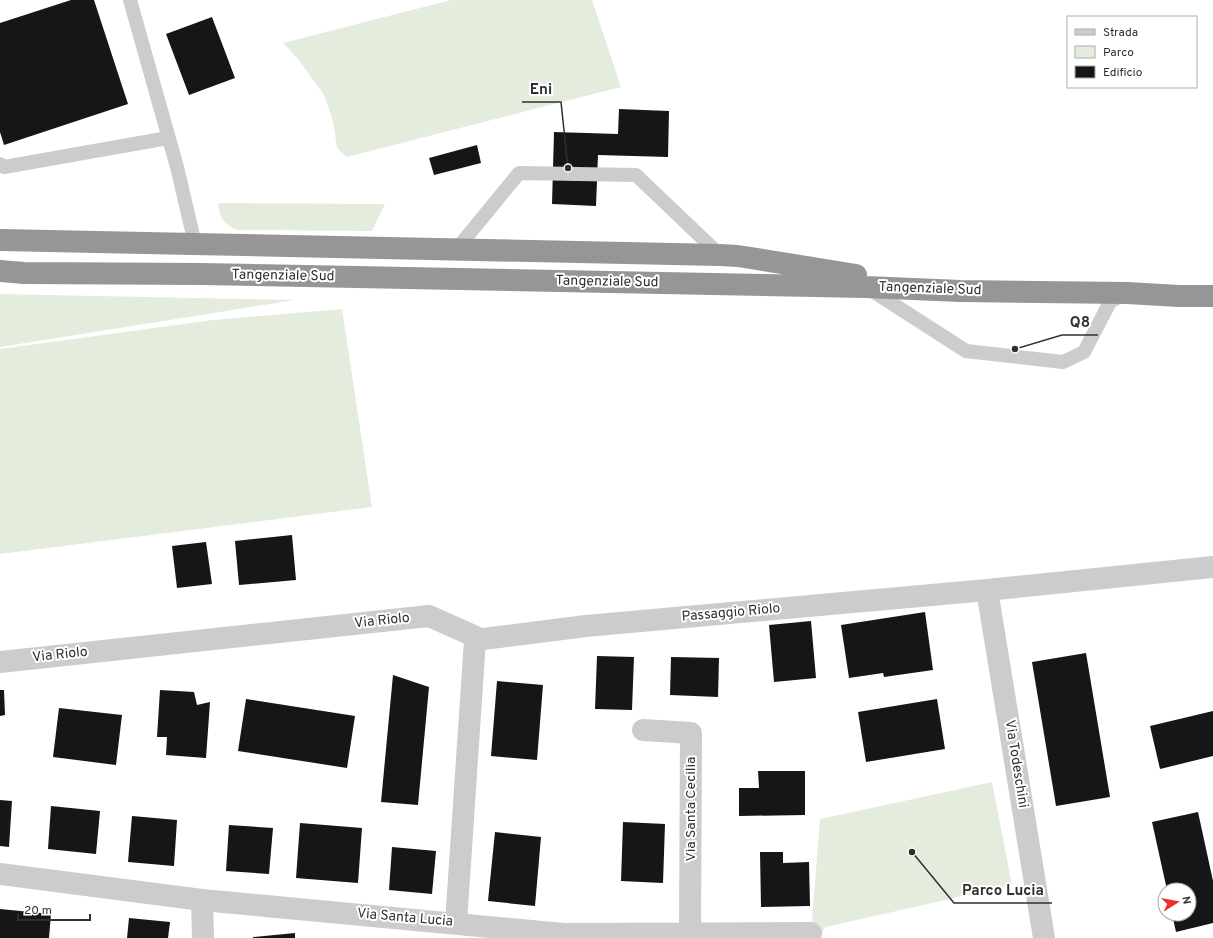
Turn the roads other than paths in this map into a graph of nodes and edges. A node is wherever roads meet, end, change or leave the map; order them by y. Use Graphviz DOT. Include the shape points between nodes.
graph roads {
  1 [pos="130,0"];
  2 [pos="168,138"];
  3 [pos="0,164"];
  4 [pos="0,240"];
  5 [pos="195,244"];
  6 [pos="456,250"];
  7 [pos="720,255"];
  8 [pos="0,271"];
  9 [pos="866,287"];
  10 [pos="960,291"];
  11 [pos="1127,293"];
  12 [pos="1213,296"];
  13 [pos="1213,567"];
  14 [pos="987,590"];
  15 [pos="475,640"];
  16 [pos="0,662"];
  17 [pos="643,730"];
  18 [pos="0,874"];
  19 [pos="202,900"];
  20 [pos="466,928"];
  21 [pos="690,933"];
  22 [pos="811,933"];
  23 [pos="203,938"];
  24 [pos="1044,938"];
  1 -- 2 [label="lane"];
  2 -- 3 [label="lane" via="4,167"];
  2 -- 5 [label="lane"];
  4 -- 5 [label="highway"];
  5 -- 6 [label="highway"];
  6 -- 7 [label="highway"];
  6 -- 7 [label="lane" via="519,173 636,175"];
  7 -- 10 [label="highway"];
  8 -- 9 [label="highway, Tangenziale Sud"];
  9 -- 10 [label="highway, Tangenziale Sud"];
  9 -- 11 [label="lane" via="966,351 1063,362 1084,352 1110,302"];
  10 -- 11 [label="highway, Tangenziale Sud"];
  11 -- 12 [label="highway, Tangenziale Sud"];
  13 -- 14 [label="street, Passaggio Riolo"];
  14 -- 15 [label="street, Passaggio Riolo" via="586,626"];
  14 -- 24 [label="street, Via Todeschini"];
  15 -- 16 [label="street, Via Riolo" via="474,636 430,616"];
  15 -- 20 [label="street"];
  17 -- 21 [label="street, Via Santa Cecilia" via="691,733"];
  18 -- 19 [label="street, Via Santa Lucia"];
  19 -- 20 [label="street, Via Santa Lucia"];
  19 -- 23 [label="street"];
  20 -- 21 [label="street, Via Santa Lucia" via="564,934"];
  21 -- 22 [label="street, Via Santa Lucia"];
}
